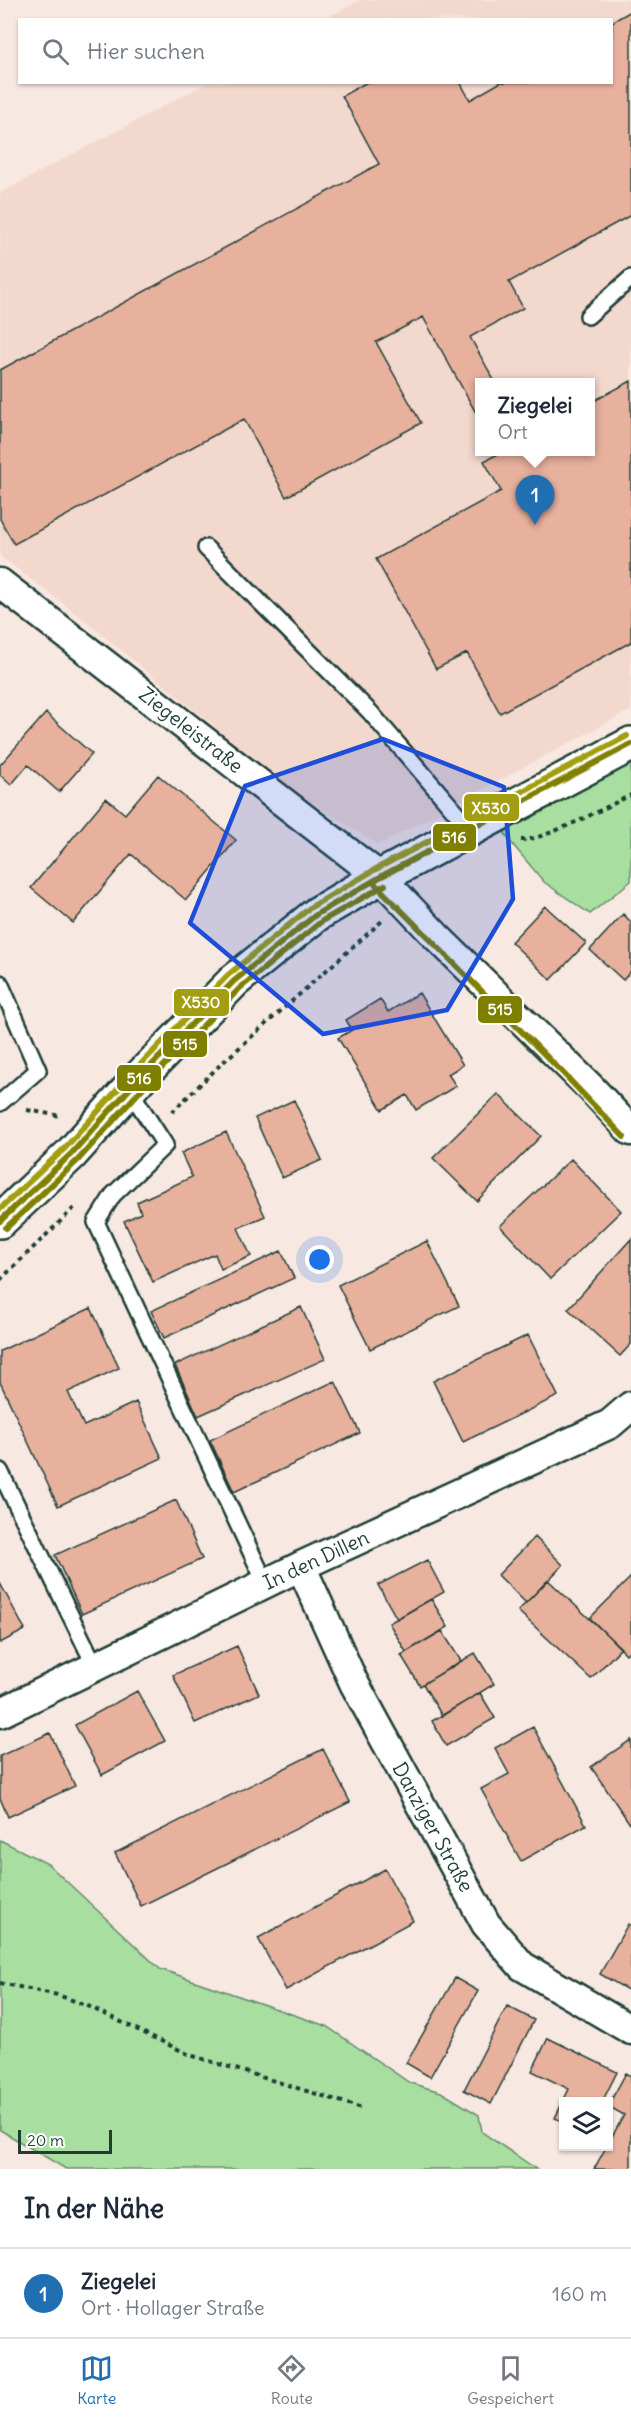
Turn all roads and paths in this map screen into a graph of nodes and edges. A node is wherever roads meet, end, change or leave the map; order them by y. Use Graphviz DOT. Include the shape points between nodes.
graph roads {
  1 [pos="631,278"];
  2 [pos="588,316"];
  3 [pos="206,548"];
  4 [pos="0,583"];
  5 [pos="631,744"];
  6 [pos="631,795"];
  7 [pos="471,830"];
  8 [pos="519,840"];
  9 [pos="380,877"];
  10 [pos="404,902"];
  11 [pos="0,983"];
  12 [pos="129,1089"];
  13 [pos="0,1102"];
  14 [pos="21,1109"];
  15 [pos="154,1129"];
  16 [pos="92,1131"];
  17 [pos="631,1131"];
  18 [pos="77,1205"];
  19 [pos="0,1221"];
  20 [pos="0,1280"];
  21 [pos="631,1406"];
  22 [pos="0,1471"];
  23 [pos="301,1566"];
  24 [pos="266,1584"];
  25 [pos="96,1668"];
  26 [pos="0,1713"];
  27 [pos="0,1983"];
  28 [pos="631,2030"];
  29 [pos="362,2108"];
  1 -- 2 [label="lane"];
  3 -- 7 [label="lane" via="369,712"];
  4 -- 9 [label="street, Ziegeleistraße"];
  5 -- 7 [label="main road"];
  6 -- 8 [label="path" via="545,835"];
  7 -- 9 [label="main road"];
  9 -- 10 [label="street, Ziegeleistraße"];
  9 -- 12 [label="main road" via="317,914 234,981"];
  10 -- 15 [label="path" via="221,1064"];
  10 -- 17 [label="street, Ziegeleistraße"];
  11 -- 13 [label="lane" via="38,1071"];
  12 -- 15 [label="lane"];
  12 -- 16 [label="main road"];
  14 -- 16 [label="path" via="72,1118"];
  15 -- 24 [label="lane" via="165,1145 113,1195 96,1222"];
  16 -- 19 [label="main road"];
  18 -- 20 [label="path"];
  21 -- 23 [label="street, In den Dillen" via="610,1424"];
  22 -- 25 [label="lane"];
  23 -- 24 [label="street, In den Dillen"];
  23 -- 28 [label="street, Danziger Straße" via="354,1683 486,1924 522,1966"];
  24 -- 25 [label="street, In den Dillen"];
  25 -- 26 [label="street, In den Dillen"];
  27 -- 29 [label="path" via="58,1995 190,2055"];
}
